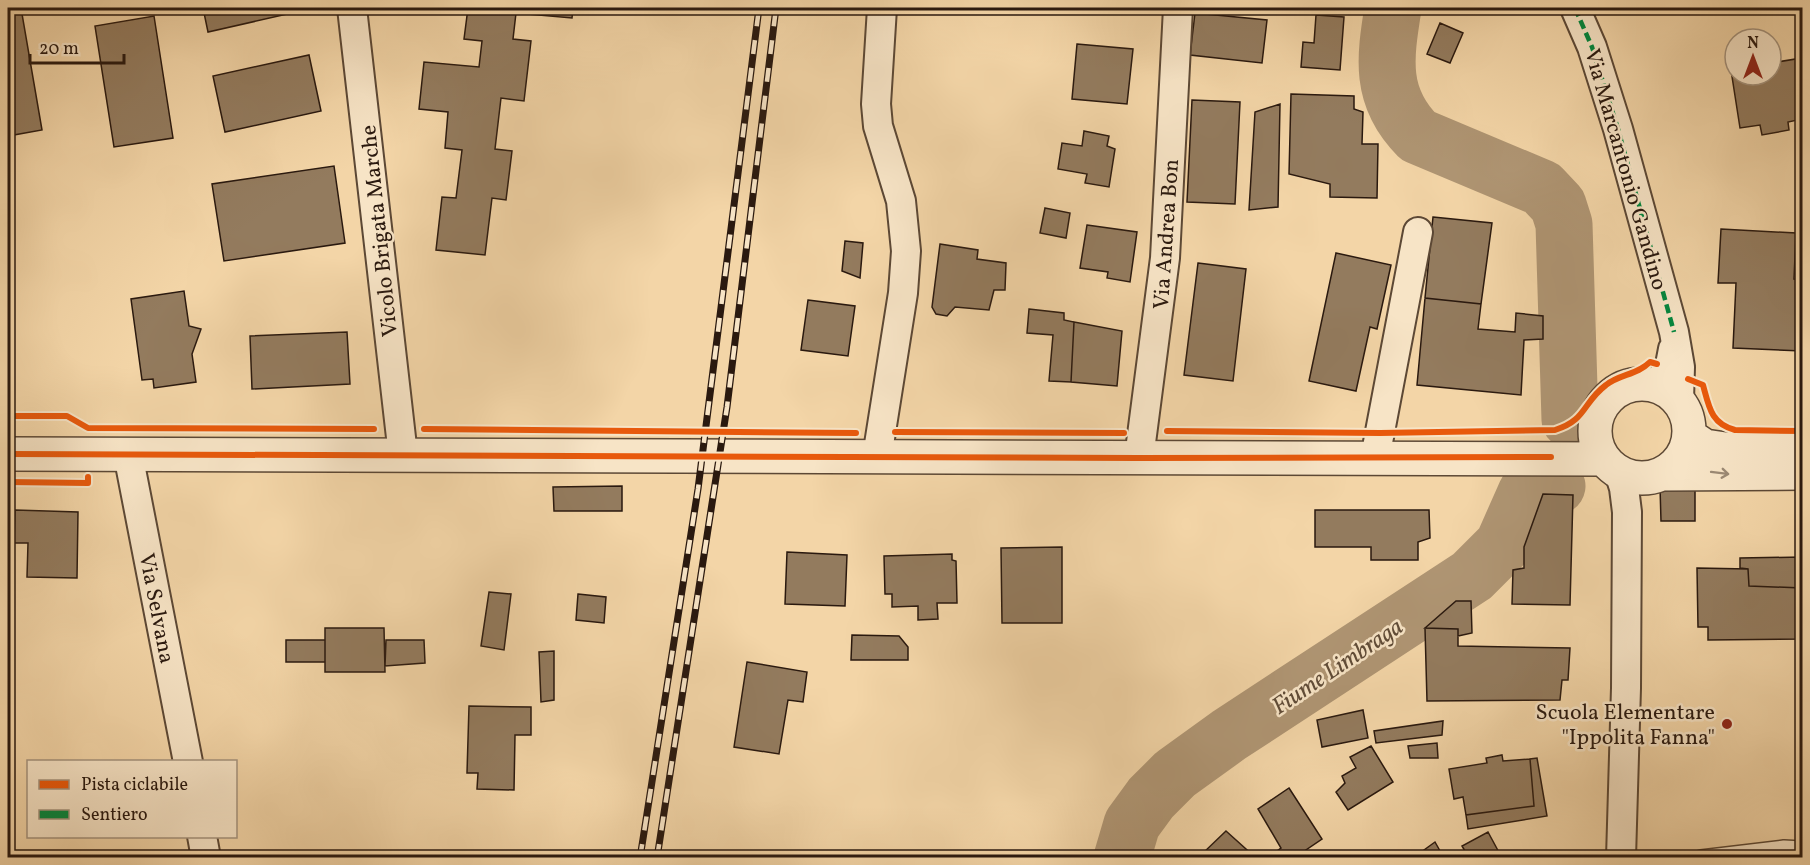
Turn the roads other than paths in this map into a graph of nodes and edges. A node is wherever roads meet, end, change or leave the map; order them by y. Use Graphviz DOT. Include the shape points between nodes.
graph roads {
  1 [pos="352,8"];
  2 [pos="882,8"];
  3 [pos="1178,8"];
  4 [pos="1575,8"];
  5 [pos="1418,232"];
  6 [pos="1666,393"];
  7 [pos="1689,436"];
  8 [pos="1803,448"];
  9 [pos="8,454"];
  10 [pos="128,454"];
  11 [pos="403,455"];
  12 [pos="877,457"];
  13 [pos="1139,458"];
  14 [pos="1375,458"];
  15 [pos="1626,463"];
  16 [pos="1803,473"];
  17 [pos="188,760"];
  18 [pos="202,838"];
  19 [pos="1803,849"];
  20 [pos="206,858"];
  21 [pos="1621,858"];
  22 [pos="1701,858"];
  1 -- 11 [label="street, Vicolo Brigata Marche"];
  2 -- 12 [label="street" via="878,126 901,201 906,251"];
  3 -- 13 [label="street, Via Andrea Bon" via="1165,258"];
  4 -- 6 [label="street, Via Marcantonio Gandino" via="1618,129 1674,332 1680,367"];
  5 -- 14 [label="street"];
  6 -- 7 [label="street" via="1689,423"];
  6 -- 15 [label="street" via="1639,383 1612,394 1602,405 1597,419"];
  7 -- 8 [label="street" via="1706,446 1725,449"];
  7 -- 15 [label="street" via="1681,458"];
  9 -- 10 [label="street"];
  10 -- 11 [label="street"];
  10 -- 17 [label="street, Via Selvana"];
  11 -- 12 [label="street"];
  12 -- 13 [label="street"];
  13 -- 14 [label="street"];
  14 -- 15 [label="street" via="1551,457"];
  15 -- 16 [label="street, one-way"];
  15 -- 21 [label="street"];
  18 -- 20 [label="street"];
  19 -- 22 [label="lane"];
}
